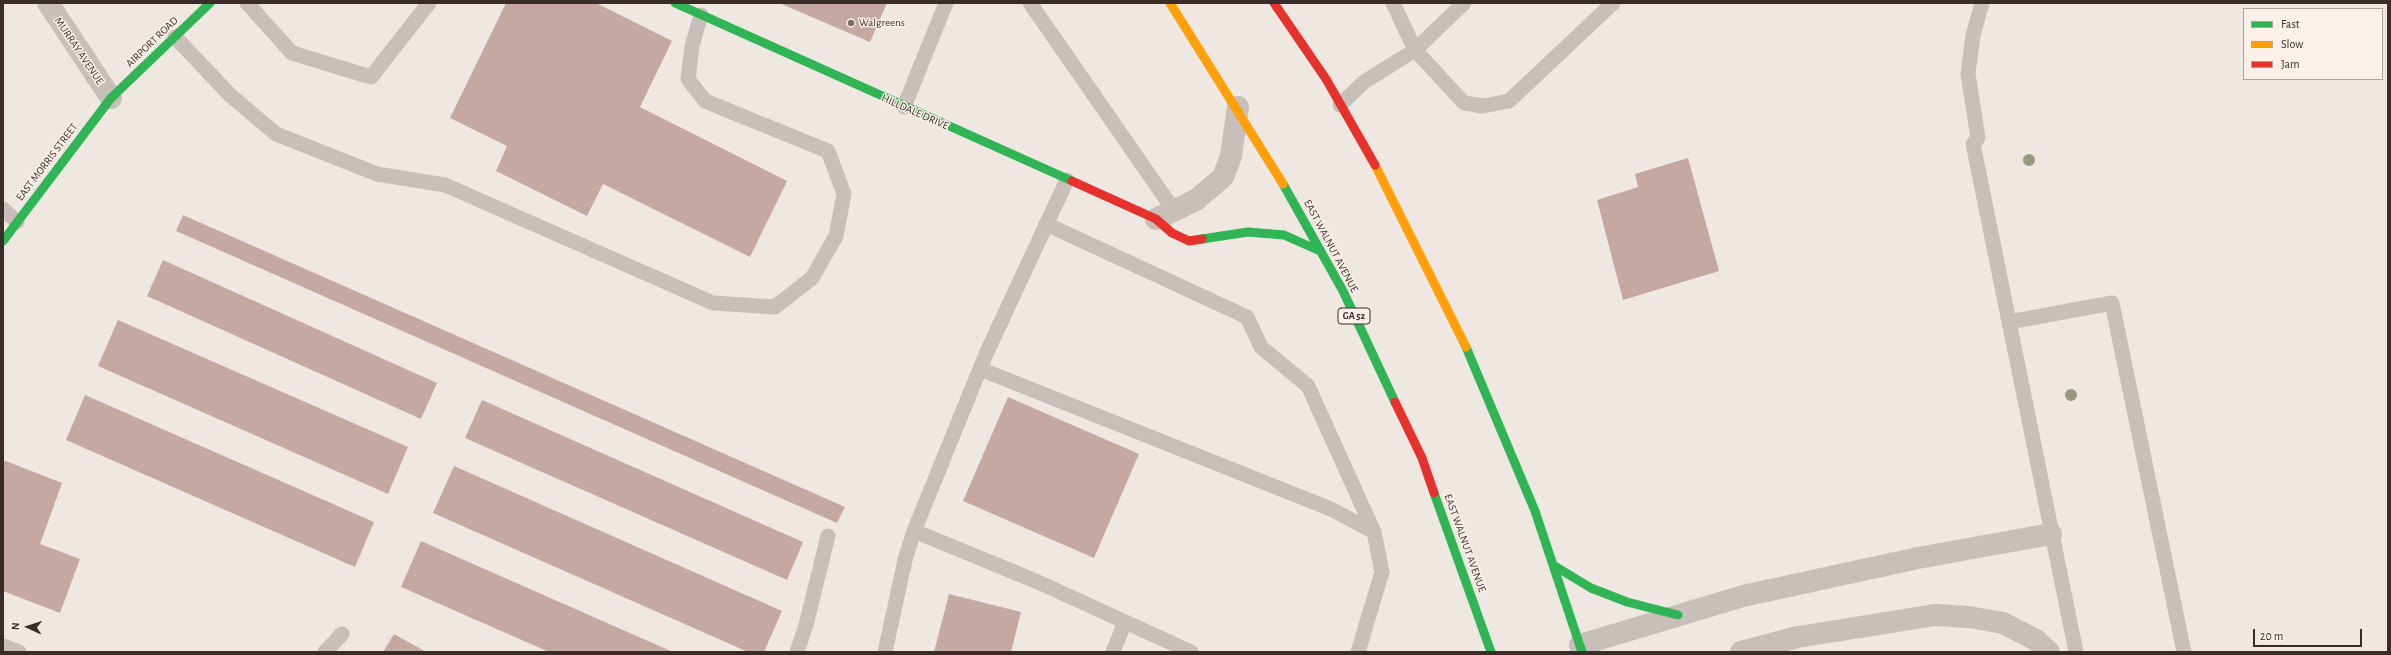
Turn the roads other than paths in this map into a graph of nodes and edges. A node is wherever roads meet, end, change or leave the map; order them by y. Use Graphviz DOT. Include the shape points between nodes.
graph roads {
  1 [pos="48,3"];
  2 [pos="210,3"];
  3 [pos="247,3"];
  4 [pos="429,3"];
  5 [pos="675,3"];
  6 [pos="946,3"];
  7 [pos="1030,3"];
  8 [pos="1170,3"];
  9 [pos="1274,3"];
  10 [pos="1393,3"];
  11 [pos="1464,3"];
  12 [pos="1613,3"];
  13 [pos="1982,3"];
  14 [pos="701,15"];
  15 [pos="175,36"];
  16 [pos="1415,50"];
  17 [pos="110,98"];
  18 [pos="1340,105"];
  19 [pos="904,107"];
  20 [pos="1238,107"];
  21 [pos="1067,180"];
  22 [pos="3,209"];
  23 [pos="1165,215"];
  24 [pos="17,222"];
  25 [pos="1046,224"];
  26 [pos="3,241"];
  27 [pos="1320,251"];
  28 [pos="2009,322"];
  29 [pos="980,369"];
  30 [pos="914,531"];
  31 [pos="1374,532"];
  32 [pos="2052,534"];
  33 [pos="828,536"];
  34 [pos="1553,565"];
  35 [pos="1678,615"];
  36 [pos="1125,622"];
  37 [pos="342,634"];
  38 [pos="3,646"];
  39 [pos="1581,649"];
  40 [pos="1113,651"];
  41 [pos="19,652"];
  42 [pos="325,652"];
  43 [pos="797,652"];
  44 [pos="885,652"];
  45 [pos="1191,652"];
  46 [pos="1358,652"];
  47 [pos="1491,652"];
  48 [pos="1741,652"];
  49 [pos="2049,652"];
  50 [pos="2076,652"];
  51 [pos="2184,652"];
  1 -- 17 [label="street, MURRAY AVENUE"];
  2 -- 15 [label="main road, AIRPORT ROAD"];
  3 -- 4 [label="lane" via="292,53 371,77"];
  5 -- 14 [label="main road, HILLDALE DRIVE"];
  6 -- 19 [label="lane"];
  7 -- 23 [label="lane"];
  8 -- 20 [label="main road, EAST WALNUT AVENUE / GA 52"];
  9 -- 18 [label="main road" via="1326,79"];
  10 -- 16 [label="lane"];
  11 -- 16 [label="lane"];
  12 -- 16 [label="lane" via="1509,101 1483,106 1464,103"];
  13 -- 28 [label="lane" via="1972,41 1968,74 1978,138 1973,144"];
  14 -- 15 [label="lane" via="692,46 688,79 705,101 828,151 844,194 836,236 812,278 775,307 713,303 445,185 377,174 276,134 230,95"];
  14 -- 19 [label="main road, HILLDALE DRIVE"];
  15 -- 17 [label="main road, AIRPORT ROAD"];
  16 -- 18 [label="lane" via="1364,82"];
  17 -- 24 [label="main road, EAST MORRIS STREET"];
  18 -- 34 [label="main road" via="1394,199 1463,340 1535,511"];
  19 -- 21 [label="main road, HILLDALE DRIVE"];
  20 -- 23 [label="street" via="1231,156 1222,177 1196,200"];
  20 -- 27 [label="main road, EAST WALNUT AVENUE / GA 52"];
  21 -- 23 [label="main road, HILLDALE DRIVE"];
  21 -- 25 [label="lane"];
  22 -- 24 [label="lane"];
  23 -- 27 [label="main road, HILLDALE DRIVE" via="1172,233 1190,241 1248,232 1284,235"];
  24 -- 26 [label="main road, EAST MORRIS STREET"];
  25 -- 29 [label="lane"];
  25 -- 31 [label="lane" via="1247,317 1262,347 1308,386"];
  27 -- 47 [label="main road, EAST WALNUT AVENUE / GA 52" via="1343,291 1422,458"];
  28 -- 32 [label="lane"];
  28 -- 51 [label="lane" via="2112,302"];
  29 -- 30 [label="lane"];
  29 -- 31 [label="lane" via="1331,509"];
  30 -- 36 [label="lane" via="1038,582"];
  30 -- 44 [label="lane"];
  31 -- 46 [label="lane" via="1382,572"];
  32 -- 35 [label="street" via="1744,596"];
  32 -- 50 [label="lane"];
  33 -- 43 [label="lane"];
  34 -- 35 [label="main road" via="1591,588 1627,602"];
  34 -- 39 [label="main road"];
  35 -- 39 [label="street"];
  36 -- 40 [label="lane"];
  36 -- 45 [label="lane"];
  37 -- 42 [label="lane"];
  38 -- 41 [label="lane"];
  48 -- 49 [label="street" via="1798,637 1935,615 2003,623 2036,640"];
}
